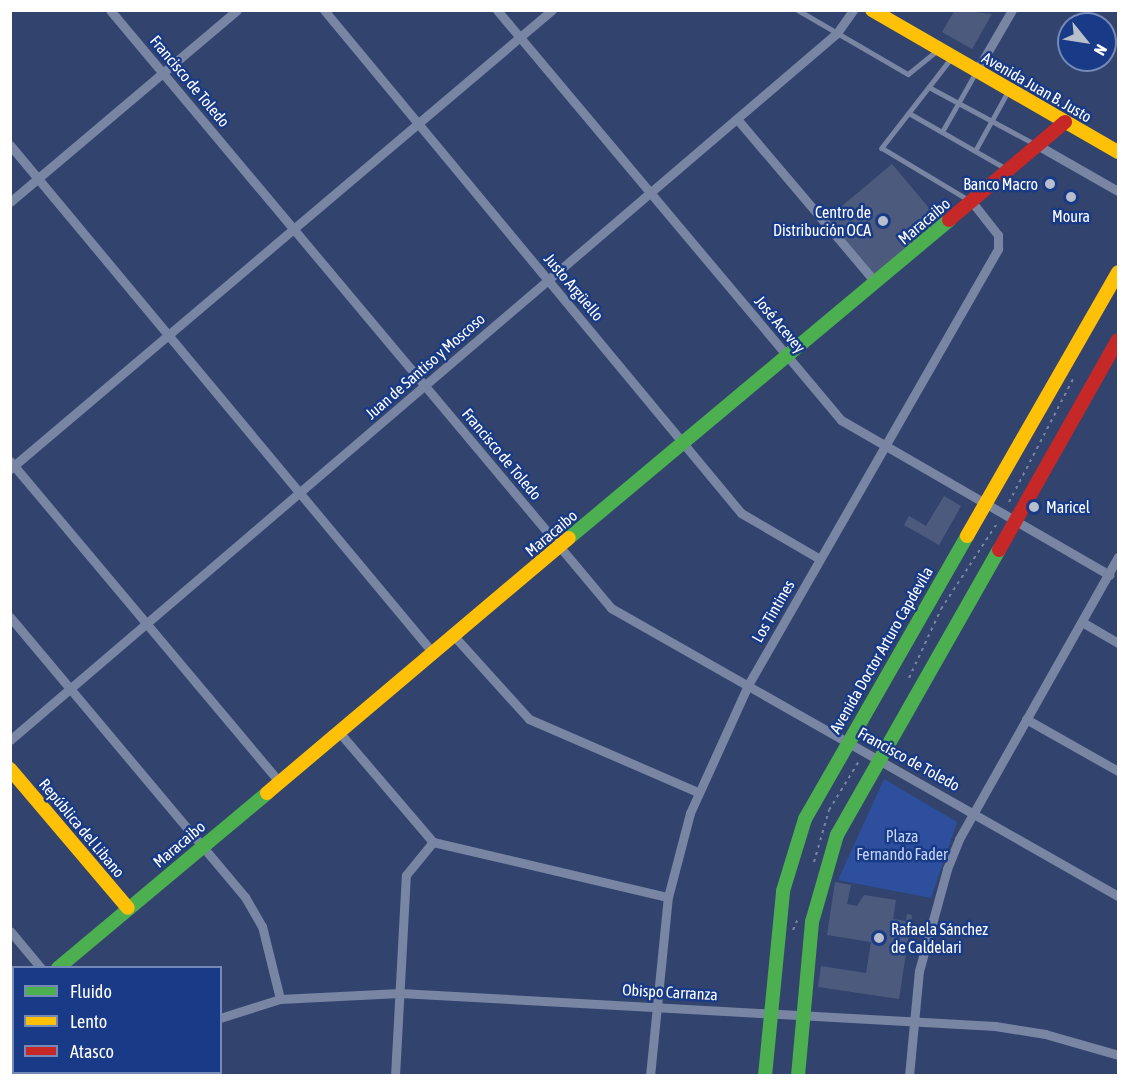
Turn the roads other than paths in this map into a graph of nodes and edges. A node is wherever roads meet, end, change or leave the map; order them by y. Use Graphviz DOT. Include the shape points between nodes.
graph roads {
  1 [pos="110,10"];
  2 [pos="237,10"];
  3 [pos="324,10"];
  4 [pos="497,10"];
  5 [pos="552,10"];
  6 [pos="798,10"];
  7 [pos="853,10"];
  8 [pos="872,10"];
  9 [pos="1012,10"];
  10 [pos="837,33"];
  11 [pos="520,38"];
  12 [pos="939,50"];
  13 [pos="952,57"];
  14 [pos="976,72"];
  15 [pos="163,73"];
  16 [pos="929,87"];
  17 [pos="1008,90"];
  18 [pos="959,103"];
  19 [pos="909,113"];
  20 [pos="736,119"];
  21 [pos="992,121"];
  22 [pos="1065,122"];
  23 [pos="419,123"];
  24 [pos="942,132"];
  25 [pos="10,145"];
  26 [pos="1039,146"];
  27 [pos="975,151"];
  28 [pos="1119,152"];
  29 [pos="1010,171"];
  30 [pos="39,178"];
  31 [pos="1119,191"];
  32 [pos="650,193"];
  33 [pos="10,202"];
  34 [pos="972,202"];
  35 [pos="295,227"];
  36 [pos="1119,272"];
  37 [pos="548,280"];
  38 [pos="876,283"];
  39 [pos="170,333"];
  40 [pos="1119,340"];
  41 [pos="788,357"];
  42 [pos="425,386"];
  43 [pos="684,444"];
  44 [pos="884,447"];
  45 [pos="12,465"];
  46 [pos="298,494"];
  47 [pos="986,504"];
  48 [pos="1015,521"];
  49 [pos="560,547"];
  50 [pos="1119,557"];
  51 [pos="820,559"];
  52 [pos="1108,574"];
  53 [pos="10,617"];
  54 [pos="1082,622"];
  55 [pos="147,624"];
  56 [pos="454,636"];
  57 [pos="1119,643"];
  58 [pos="433,653"];
  59 [pos="748,685"];
  60 [pos="70,689"];
  61 [pos="1026,719"];
  62 [pos="339,732"];
  63 [pos="10,740"];
  64 [pos="846,741"];
  65 [pos="879,758"];
  66 [pos="10,769"];
  67 [pos="1119,771"];
  68 [pos="279,782"];
  69 [pos="698,792"];
  70 [pos="974,813"];
  71 [pos="433,842"];
  72 [pos="202,846"];
  73 [pos="1119,896"];
  74 [pos="668,897"];
  75 [pos="128,908"];
  76 [pos="10,931"];
  77 [pos="39,966"];
  78 [pos="60,966"];
  79 [pos="400,993"];
  80 [pos="280,999"];
  81 [pos="654,1007"];
  82 [pos="768,1012"];
  83 [pos="802,1014"];
  84 [pos="222,1017"];
  85 [pos="913,1019"];
  86 [pos="1119,1055"];
  87 [pos="395,1076"];
  88 [pos="650,1076"];
  89 [pos="765,1076"];
  90 [pos="798,1076"];
  91 [pos="909,1076"];
  1 -- 15 [label="street, Francisco de Toledo"];
  2 -- 15 [label="street"];
  3 -- 23 [label="street, Justo Argüello"];
  4 -- 11 [label="street, José Acevey"];
  5 -- 11 [label="street"];
  6 -- 10 [label="lane"];
  7 -- 10 [label="street, Juan de Santiso y Moscoso"];
  8 -- 12 [label="main road, Avenida Juan B. Justo"];
  9 -- 14 [label="street"];
  10 -- 12 [label="lane" via="908,74"];
  10 -- 20 [label="street, Juan de Santiso y Moscoso"];
  11 -- 23 [label="street"];
  11 -- 32 [label="street, José Acevey"];
  12 -- 13 [label="main road, Avenida Juan B. Justo"];
  13 -- 14 [label="main road, Avenida Juan B. Justo"];
  13 -- 16 [label="lane"];
  14 -- 17 [label="main road, Avenida Juan B. Justo"];
  14 -- 18 [label="lane"];
  15 -- 30 [label="street"];
  15 -- 35 [label="street, Francisco de Toledo"];
  16 -- 18 [label="lane"];
  16 -- 19 [label="lane"];
  17 -- 21 [label="lane"];
  17 -- 22 [label="main road, Avenida Juan B. Justo"];
  18 -- 21 [label="lane"];
  18 -- 24 [label="lane"];
  19 -- 24 [label="lane"];
  19 -- 34 [label="lane" via="882,148"];
  20 -- 32 [label="street, Juan de Santiso y Moscoso"];
  20 -- 38 [label="street"];
  21 -- 26 [label="lane"];
  21 -- 27 [label="lane"];
  22 -- 26 [label="main road, Maracaibo"];
  22 -- 28 [label="main road, Avenida Juan B. Justo"];
  23 -- 35 [label="street"];
  23 -- 37 [label="street, Justo Argüello"];
  24 -- 27 [label="lane"];
  25 -- 30 [label="street"];
  26 -- 29 [label="main road, Maracaibo"];
  26 -- 31 [label="street"];
  27 -- 29 [label="lane"];
  29 -- 34 [label="main road, Maracaibo"];
  30 -- 33 [label="street"];
  30 -- 39 [label="street"];
  32 -- 37 [label="street, Juan de Santiso y Moscoso"];
  32 -- 41 [label="street, José Acevey"];
  34 -- 38 [label="main road, Maracaibo"];
  34 -- 44 [label="street, Los Tintines" via="998,235 998,249"];
  35 -- 39 [label="street"];
  35 -- 42 [label="street, Francisco de Toledo"];
  36 -- 47 [label="main road, Avenida Doctor Arturo Capdevila"];
  37 -- 42 [label="street, Juan de Santiso y Moscoso"];
  37 -- 43 [label="street, Justo Argüello"];
  38 -- 41 [label="main road, Maracaibo"];
  39 -- 45 [label="street"];
  39 -- 46 [label="street"];
  40 -- 48 [label="main road"];
  41 -- 43 [label="main road, Maracaibo"];
  41 -- 44 [label="street, José Acevey" via="840,420"];
  42 -- 46 [label="street, Juan de Santiso y Moscoso"];
  42 -- 49 [label="street, Francisco de Toledo"];
  43 -- 49 [label="main road, Maracaibo"];
  43 -- 51 [label="street, Justo Argüello" via="749,521"];
  44 -- 47 [label="street, José Acevey"];
  44 -- 51 [label="street, Los Tintines"];
  45 -- 55 [label="street"];
  46 -- 55 [label="street, Juan de Santiso y Moscoso"];
  46 -- 58 [label="street"];
  47 -- 48 [label="street, José Acevey"];
  47 -- 64 [label="main road, Avenida Doctor Arturo Capdevila"];
  48 -- 52 [label="street, José Acevey"];
  48 -- 65 [label="main road"];
  49 -- 56 [label="main road, Maracaibo"];
  49 -- 59 [label="street, Francisco de Toledo" via="625,618"];
  50 -- 52 [label="street"];
  51 -- 59 [label="street, Los Tintines"];
  52 -- 54 [label="street"];
  53 -- 60 [label="street"];
  54 -- 57 [label="street"];
  54 -- 61 [label="street"];
  55 -- 60 [label="street, Juan de Santiso y Moscoso"];
  55 -- 68 [label="street"];
  56 -- 58 [label="main road, Maracaibo"];
  56 -- 69 [label="street" via="529,719"];
  58 -- 62 [label="main road, Maracaibo"];
  59 -- 64 [label="street, Francisco de Toledo"];
  59 -- 69 [label="street, Los Tintines"];
  60 -- 63 [label="street, Juan de Santiso y Moscoso"];
  60 -- 72 [label="street"];
  61 -- 67 [label="street"];
  61 -- 70 [label="street"];
  62 -- 68 [label="main road, Maracaibo"];
  62 -- 71 [label="street"];
  64 -- 65 [label="street, Francisco de Toledo"];
  64 -- 82 [label="main road, Avenida Doctor Arturo Capdevila" via="794,848 783,891"];
  65 -- 70 [label="street, Francisco de Toledo"];
  65 -- 83 [label="main road" via="837,836 818,891"];
  66 -- 75 [label="main road, República del Libano"];
  68 -- 72 [label="main road, Maracaibo"];
  69 -- 74 [label="street, Los Tintines"];
  70 -- 73 [label="street, Francisco de Toledo"];
  70 -- 85 [label="street" via="935,902"];
  71 -- 74 [label="street"];
  71 -- 79 [label="street" via="406,875"];
  72 -- 75 [label="main road, Maracaibo"];
  72 -- 80 [label="street" via="245,897 262,926"];
  74 -- 81 [label="street, Los Tintines"];
  75 -- 78 [label="main road, Maracaibo"];
  76 -- 77 [label="street"];
  79 -- 80 [label="street, Obispo Carranza"];
  79 -- 81 [label="street, Obispo Carranza"];
  79 -- 87 [label="street"];
  80 -- 84 [label="street, Obispo Carranza"];
  81 -- 82 [label="street, Obispo Carranza"];
  81 -- 88 [label="street, Los Tintines"];
  82 -- 83 [label="street, Obispo Carranza"];
  82 -- 89 [label="main road, Avenida Doctor Arturo Capdevila"];
  83 -- 85 [label="street, Obispo Carranza"];
  83 -- 90 [label="main road"];
  85 -- 86 [label="street, Obispo Carranza" via="1022,1029"];
  85 -- 91 [label="street"];
}
